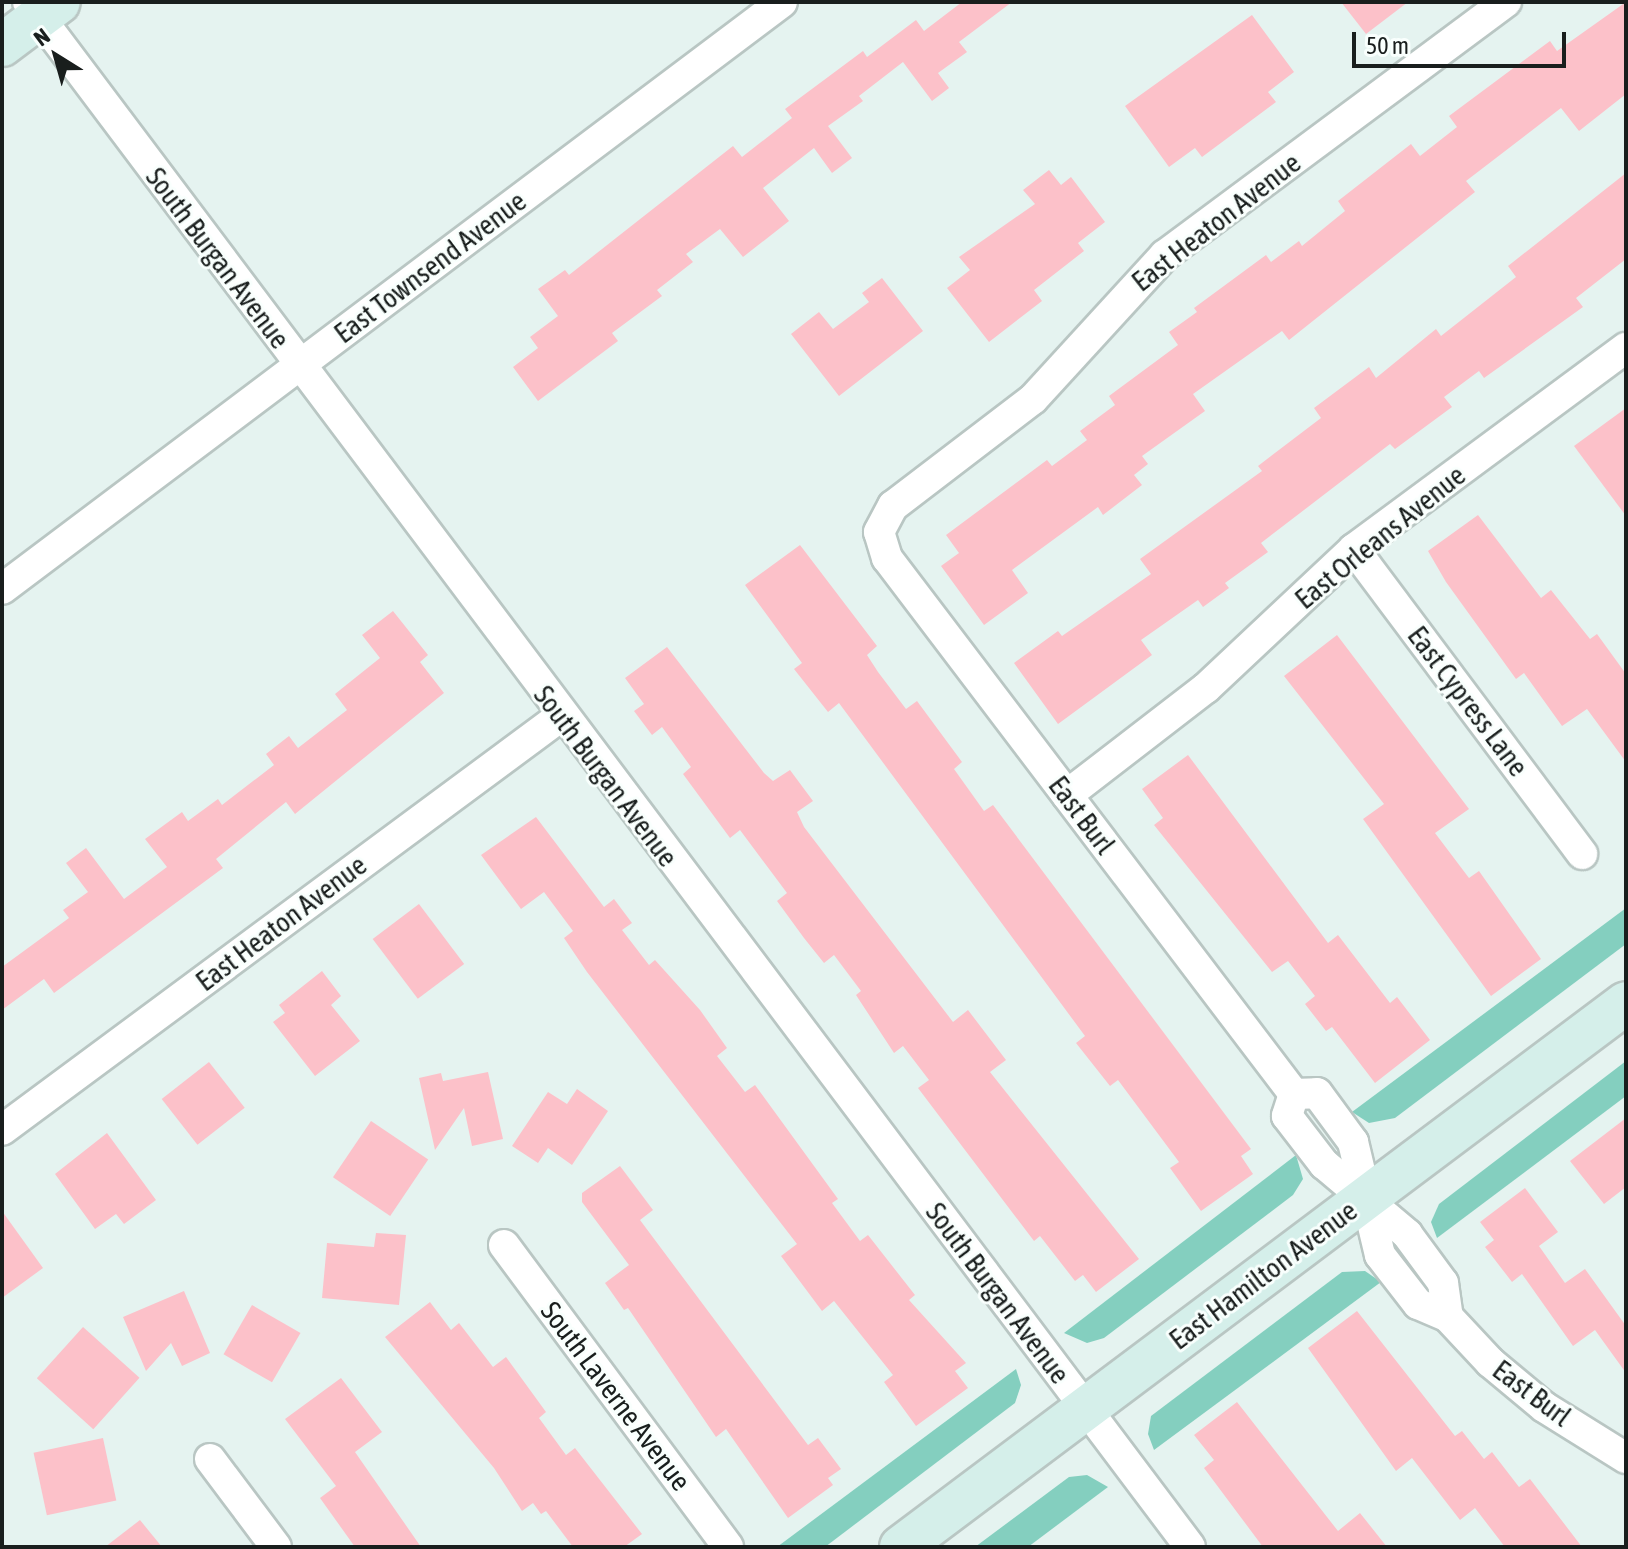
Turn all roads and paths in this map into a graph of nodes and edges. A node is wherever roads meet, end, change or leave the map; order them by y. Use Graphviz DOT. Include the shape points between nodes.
graph roads {
  1 [pos="782,2"];
  2 [pos="1506,2"];
  3 [pos="42,7"];
  4 [pos="2,45"];
  5 [pos="1626,348"];
  6 [pos="299,366"];
  7 [pos="879,532"];
  8 [pos="1354,549"];
  9 [pos="2,589"];
  10 [pos="561,716"];
  11 [pos="1067,795"];
  12 [pos="1582,854"];
  13 [pos="1626,1003"];
  14 [pos="2,1130"];
  15 [pos="1365,1199"];
  16 [pos="504,1245"];
  17 [pos="1085,1408"];
  18 [pos="1626,1458"];
  19 [pos="210,1459"];
  20 [pos="276,1547"];
  21 [pos="728,1547"];
  22 [pos="901,1547"];
  23 [pos="1190,1547"];
  1 -- 6 [label="street, East Townsend Avenue"];
  2 -- 7 [label="street, East Heaton Avenue" via="1165,255 1033,399 893,506"];
  3 -- 4 [label="street"];
  3 -- 6 [label="street, South Burgan Avenue"];
  5 -- 8 [label="street, East Orleans Avenue"];
  6 -- 9 [label="street, East Townsend Avenue"];
  6 -- 10 [label="street, South Burgan Avenue"];
  7 -- 11 [label="street, East Burl" via="887,558"];
  8 -- 11 [label="street, East Orleans Avenue" via="1206,688"];
  8 -- 12 [label="street, East Cypress Lane"];
  10 -- 14 [label="street, East Heaton Avenue"];
  10 -- 17 [label="street, South Burgan Avenue"];
  11 -- 15 [label="street, East Burl" via="1294,1094 1287,1116 1324,1164"];
  13 -- 15 [label="street, East Hamilton Avenue"];
  15 -- 17 [label="street, East Hamilton Avenue"];
  15 -- 18 [label="street, East Burl" via="1380,1255 1418,1304 1448,1317 1490,1362 1544,1407"];
  16 -- 21 [label="street, South Laverne Avenue"];
  17 -- 22 [label="street, East Hamilton Avenue"];
  17 -- 23 [label="street, South Burgan Avenue"];
  19 -- 20 [label="street"];
}
